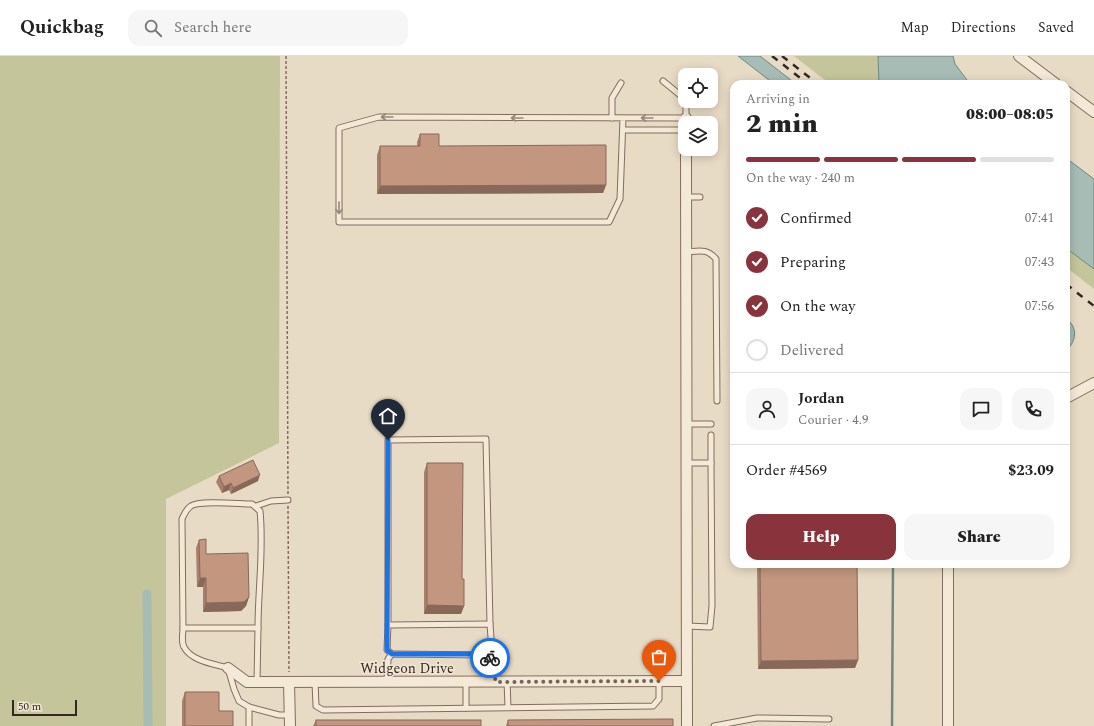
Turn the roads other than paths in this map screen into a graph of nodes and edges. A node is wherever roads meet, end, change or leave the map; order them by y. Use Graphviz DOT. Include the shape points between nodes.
graph roads {
  1 [pos="1019,56"];
  2 [pos="1051,80"];
  3 [pos="663,81"];
  4 [pos="621,83"];
  5 [pos="678,94"];
  6 [pos="1070,94"];
  7 [pos="1094,112"];
  8 [pos="612,118"];
  9 [pos="624,118"];
  10 [pos="678,120"];
  11 [pos="623,130"];
  12 [pos="678,130"];
  13 [pos="686,156"];
  14 [pos="686,197"];
  15 [pos="700,197"];
  16 [pos="686,252"];
  17 [pos="1094,383"];
  18 [pos="1070,396"];
  19 [pos="717,401"];
  20 [pos="687,424"];
  21 [pos="711,424"];
  22 [pos="711,435"];
  23 [pos="687,463"];
  24 [pos="711,463"];
  25 [pos="288,500"];
  26 [pos="256,506"];
  27 [pos="948,568"];
  28 [pos="490,624"];
  29 [pos="388,625"];
  30 [pos="687,626"];
  31 [pos="183,628"];
  32 [pos="258,628"];
  33 [pos="392,654"];
  34 [pos="486,655"];
  35 [pos="228,668"];
  36 [pos="507,681"];
  37 [pos="659,681"];
  38 [pos="687,681"];
  39 [pos="257,682"];
  40 [pos="289,682"];
  41 [pos="315,682"];
  42 [pos="387,682"];
  43 [pos="466,682"];
  44 [pos="496,682"];
  45 [pos="249,707"];
  46 [pos="508,707"];
  47 [pos="466,708"];
  48 [pos="290,715"];
  49 [pos="829,719"];
  50 [pos="249,726"];
  51 [pos="290,726"];
  52 [pos="687,726"];
  53 [pos="714,726"];
  54 [pos="948,726"];
  1 -- 2 [label="street"];
  3 -- 5 [label="lane"];
  4 -- 8 [label="lane" via="612,98"];
  6 -- 7 [label="street"];
  8 -- 9 [label="lane"];
  8 -- 11 [label="lane, one-way" via="379,117 339,128 339,222 610,222 620,198"];
  10 -- 9 [label="lane, one-way"];
  9 -- 11 [label="lane"];
  11 -- 12 [label="lane"];
  13 -- 14 [label="street"];
  14 -- 15 [label="lane"];
  14 -- 16 [label="street"];
  16 -- 19 [label="lane" via="707,252 716,259"];
  16 -- 20 [label="street"];
  17 -- 18 [label="street"];
  20 -- 21 [label="lane"];
  20 -- 23 [label="street"];
  22 -- 24 [label="lane"];
  23 -- 24 [label="lane"];
  23 -- 30 [label="street"];
  24 -- 30 [label="lane" via="710,627"];
  25 -- 26 [label="lane" via="271,501"];
  26 -- 31 [label="lane" via="202,503 191,506 185,512 182,519"];
  26 -- 32 [label="lane" via="260,511"];
  27 -- 54 [label="street"];
  28 -- 29 [label="lane"];
  28 -- 29 [label="lane" via="486,439 388,440"];
  28 -- 34 [label="lane" via="491,638"];
  29 -- 33 [label="lane" via="387,650"];
  30 -- 38 [label="street"];
  31 -- 32 [label="lane"];
  31 -- 35 [label="lane" via="183,646 187,652 195,658"];
  32 -- 39 [label="lane"];
  33 -- 34 [label="lane"];
  33 -- 42 [label="lane" via="388,659"];
  34 -- 44 [label="lane" via="490,657"];
  35 -- 39 [label="street, Widgeon Drive" via="247,682"];
  35 -- 45 [label="lane" via="239,701"];
  36 -- 37 [label="street, Widgeon Drive"];
  36 -- 44 [label="street, Widgeon Drive"];
  36 -- 46 [label="lane"];
  37 -- 38 [label="street, Widgeon Drive"];
  37 -- 46 [label="lane" via="659,699 653,706"];
  38 -- 52 [label="street"];
  39 -- 40 [label="street, Widgeon Drive"];
  40 -- 41 [label="street, Widgeon Drive"];
  40 -- 48 [label="street"];
  41 -- 42 [label="street, Widgeon Drive"];
  41 -- 47 [label="lane" via="316,706 323,710"];
  42 -- 43 [label="street, Widgeon Drive"];
  43 -- 44 [label="street, Widgeon Drive"];
  43 -- 47 [label="lane"];
  45 -- 48 [label="lane" via="279,715"];
  45 -- 50 [label="lane"];
  46 -- 47 [label="lane"];
  48 -- 51 [label="street"];
  49 -- 53 [label="lane" via="757,718"];
}
